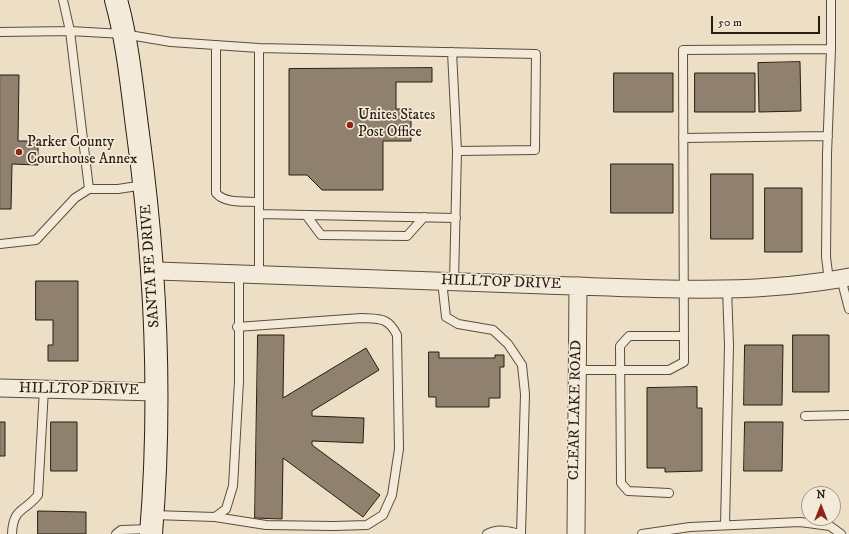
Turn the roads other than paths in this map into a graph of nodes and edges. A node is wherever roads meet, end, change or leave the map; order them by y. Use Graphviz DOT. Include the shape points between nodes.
graph roads {
  1 [pos="63,0"];
  2 [pos="116,0"];
  3 [pos="831,0"];
  4 [pos="70,31"];
  5 [pos="0,32"];
  6 [pos="123,34"];
  7 [pos="216,45"];
  8 [pos="259,48"];
  9 [pos="832,48"];
  10 [pos="452,52"];
  11 [pos="828,136"];
  12 [pos="683,138"];
  13 [pos="457,151"];
  14 [pos="145,185"];
  15 [pos="89,190"];
  16 [pos="259,202"];
  17 [pos="259,214"];
  18 [pos="306,215"];
  19 [pos="424,217"];
  20 [pos="456,218"];
  21 [pos="0,244"];
  22 [pos="153,271"];
  23 [pos="239,274"];
  24 [pos="259,275"];
  25 [pos="840,278"];
  26 [pos="448,282"];
  27 [pos="578,286"];
  28 [pos="684,288"];
  29 [pos="727,289"];
  30 [pos="849,309"];
  31 [pos="238,327"];
  32 [pos="684,336"];
  33 [pos="577,370"];
  34 [pos="620,370"];
  35 [pos="0,388"];
  36 [pos="44,389"];
  37 [pos="157,392"];
  38 [pos="849,415"];
  39 [pos="805,416"];
  40 [pos="669,493"];
  41 [pos="215,517"];
  42 [pos="725,525"];
  43 [pos="152,526"];
  44 [pos="12,534"];
  45 [pos="116,534"];
  46 [pos="487,534"];
  47 [pos="520,534"];
  48 [pos="576,534"];
  49 [pos="642,534"];
  50 [pos="841,534"];
  1 -- 4 [label="lane"];
  2 -- 6 [label="main road, SANTA FE DRIVE"];
  3 -- 9 [label="lane"];
  4 -- 5 [label="lane"];
  4 -- 6 [label="lane"];
  4 -- 15 [label="lane"];
  6 -- 7 [label="lane" via="171,42"];
  6 -- 14 [label="main road, SANTA FE DRIVE"];
  7 -- 8 [label="lane"];
  7 -- 16 [label="lane" via="216,193 225,200"];
  8 -- 10 [label="lane"];
  8 -- 16 [label="lane"];
  9 -- 11 [label="lane"];
  9 -- 12 [label="lane" via="683,50"];
  10 -- 13 [label="lane"];
  10 -- 13 [label="lane" via="536,54 535,150"];
  11 -- 12 [label="lane"];
  11 -- 25 [label="lane" via="826,257"];
  12 -- 28 [label="lane"];
  13 -- 20 [label="lane"];
  14 -- 15 [label="lane" via="118,190"];
  14 -- 22 [label="main road, SANTA FE DRIVE"];
  15 -- 21 [label="lane" via="75,198 36,240"];
  16 -- 17 [label="lane"];
  17 -- 18 [label="lane"];
  17 -- 24 [label="lane"];
  18 -- 19 [label="lane"];
  18 -- 19 [label="lane" via="321,236 407,236"];
  19 -- 20 [label="lane"];
  20 -- 26 [label="lane"];
  22 -- 23 [label="street, HILLTOP DRIVE"];
  22 -- 37 [label="main road, SANTA FE DRIVE"];
  23 -- 24 [label="street, HILLTOP DRIVE"];
  23 -- 31 [label="lane"];
  24 -- 26 [label="street, HILLTOP DRIVE"];
  25 -- 29 [label="street, HILLTOP DRIVE" via="776,287"];
  25 -- 30 [label="lane"];
  26 -- 27 [label="street, HILLTOP DRIVE"];
  26 -- 47 [label="lane" via="446,317 458,324 493,330 508,344 522,365 525,394"];
  27 -- 28 [label="street, HILLTOP DRIVE"];
  27 -- 33 [label="street, CLEAR LAKE ROAD"];
  28 -- 29 [label="street, HILLTOP DRIVE"];
  28 -- 32 [label="lane"];
  29 -- 42 [label="lane" via="729,345"];
  31 -- 41 [label="lane" via="239,381 233,486 226,508"];
  31 -- 41 [label="lane" via="362,318 379,319 392,324 397,334 399,450 392,494 384,515 367,525 266,525"];
  32 -- 34 [label="lane" via="684,362 669,370"];
  32 -- 34 [label="lane" via="630,336 620,346"];
  33 -- 34 [label="lane"];
  33 -- 48 [label="street, CLEAR LAKE ROAD"];
  34 -- 40 [label="lane" via="621,483 628,491"];
  35 -- 36 [label="street, HILLTOP DRIVE"];
  36 -- 37 [label="street, HILLTOP DRIVE"];
  36 -- 44 [label="lane" via="38,496 16,514"];
  37 -- 43 [label="main road, SANTA FE DRIVE"];
  38 -- 39 [label="lane"];
  41 -- 43 [label="lane"];
  42 -- 49 [label="lane"];
  42 -- 50 [label="lane" via="800,522 830,526"];
  43 -- 45 [label="lane" via="121,530"];
  46 -- 47 [label="lane" via="492,531 507,531"];
}
